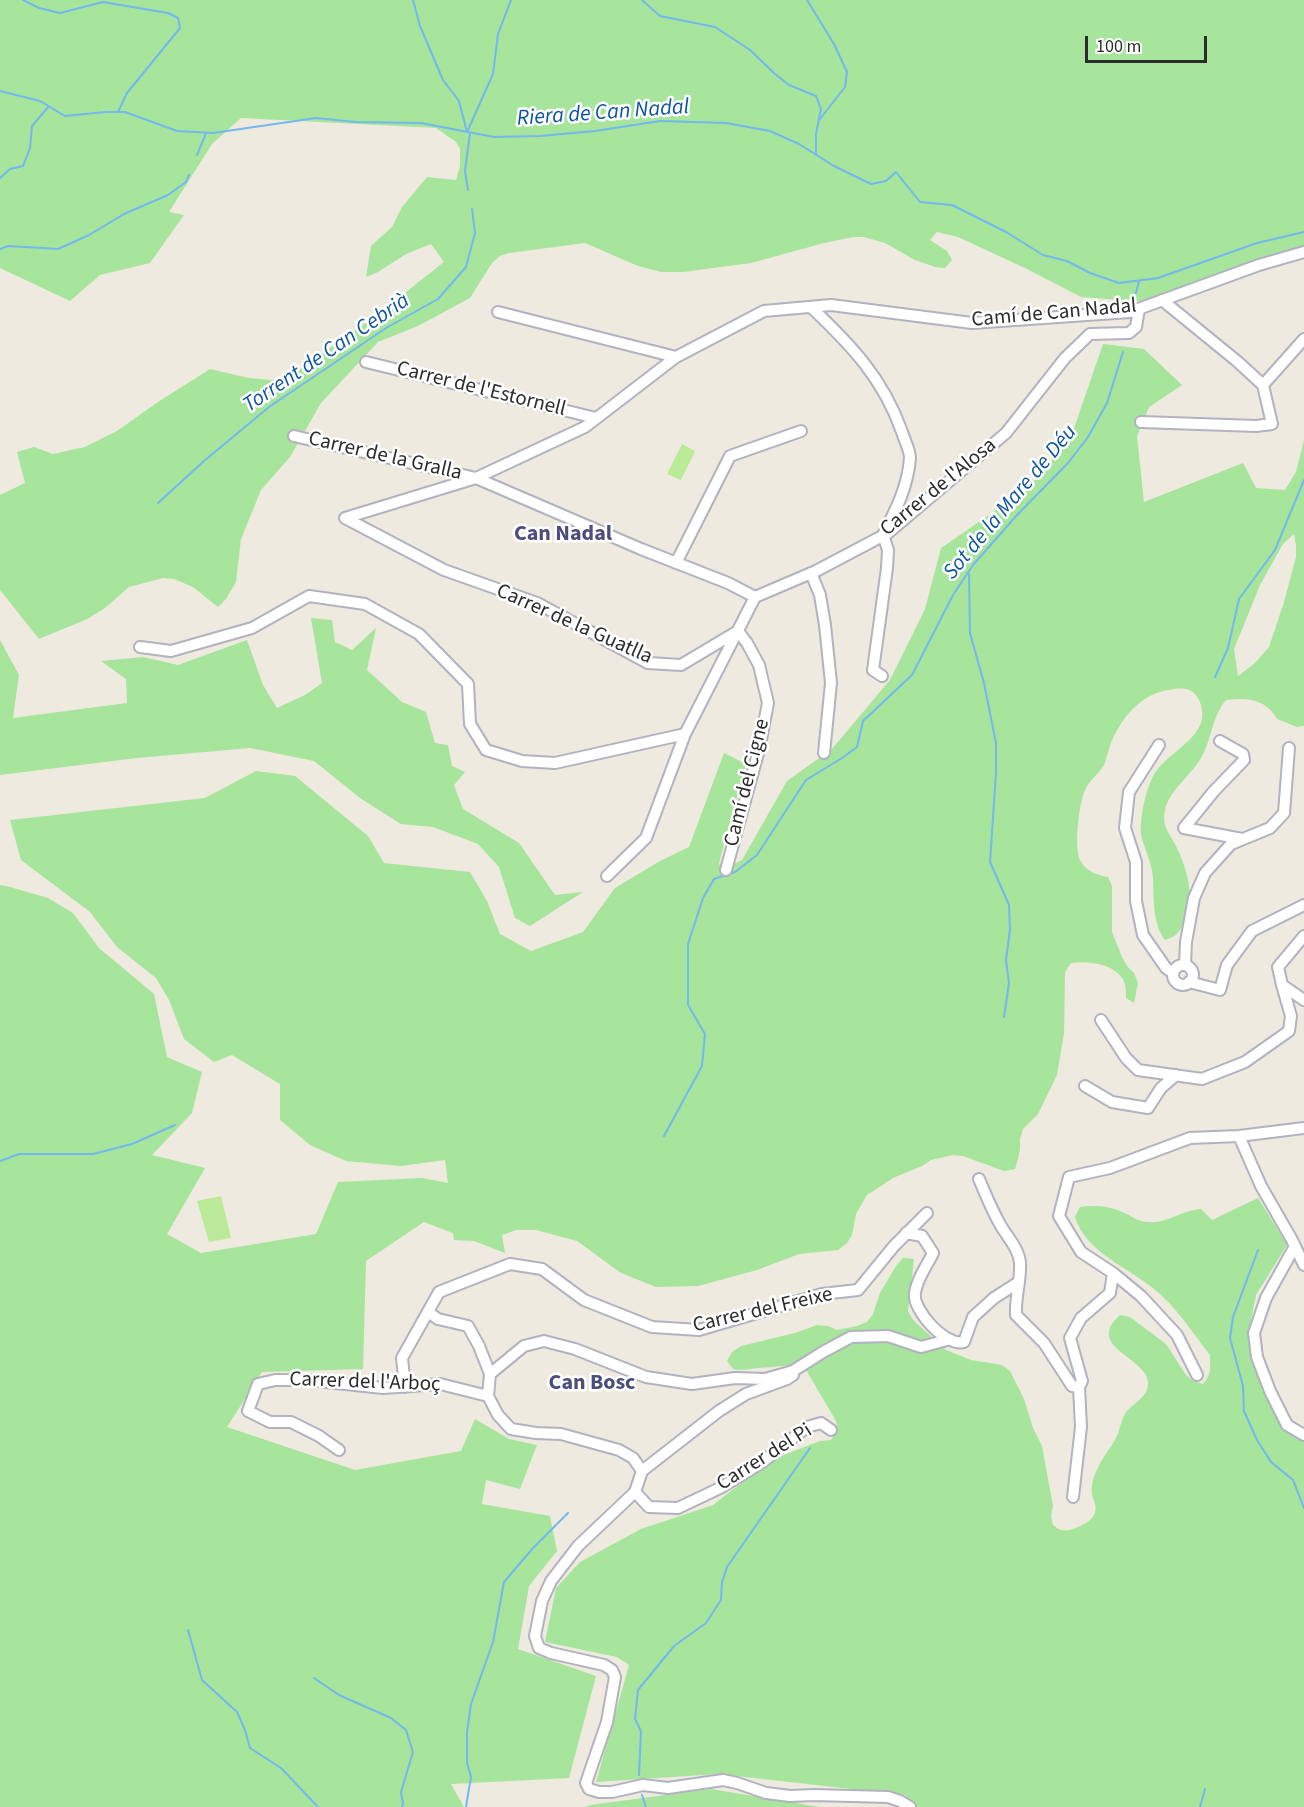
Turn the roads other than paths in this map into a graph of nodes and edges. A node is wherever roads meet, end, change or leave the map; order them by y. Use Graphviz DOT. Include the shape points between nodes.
graph roads {
  1 [pos="1304,252"];
  2 [pos="1162,300"];
  3 [pos="811,307"];
  4 [pos="1139,309"];
  5 [pos="498,312"];
  6 [pos="1304,339"];
  7 [pos="676,357"];
  8 [pos="366,362"];
  9 [pos="1263,385"];
  10 [pos="596,418"];
  11 [pos="1141,422"];
  12 [pos="801,431"];
  13 [pos="294,436"];
  14 [pos="476,478"];
  15 [pos="345,518"];
  16 [pos="884,536"];
  17 [pos="676,563"];
  18 [pos="811,573"];
  19 [pos="755,597"];
  20 [pos="738,631"];
  21 [pos="140,648"];
  22 [pos="882,676"];
  23 [pos="685,734"];
  24 [pos="1220,741"];
  25 [pos="1159,745"];
  26 [pos="1289,748"];
  27 [pos="824,753"];
  28 [pos="1242,839"];
  29 [pos="726,870"];
  30 [pos="607,876"];
  31 [pos="1304,905"];
  32 [pos="1304,936"];
  33 [pos="1185,965"];
  34 [pos="1173,973"];
  35 [pos="1189,982"];
  36 [pos="1282,985"];
  37 [pos="1304,1000"];
  38 [pos="1101,1020"];
  39 [pos="1176,1075"];
  40 [pos="1086,1086"];
  41 [pos="1304,1128"];
  42 [pos="1239,1136"];
  43 [pos="979,1179"];
  44 [pos="927,1213"];
  45 [pos="906,1233"];
  46 [pos="1295,1246"];
  47 [pos="1304,1265"];
  48 [pos="1113,1273"];
  49 [pos="1019,1282"];
  50 [pos="428,1312"];
  51 [pos="947,1340"];
  52 [pos="793,1371"];
  53 [pos="490,1374"];
  54 [pos="1197,1375"];
  55 [pos="1080,1384"];
  56 [pos="405,1387"];
  57 [pos="488,1396"];
  58 [pos="831,1430"];
  59 [pos="1304,1435"];
  60 [pos="339,1450"];
  61 [pos="642,1471"];
  62 [pos="635,1492"];
  63 [pos="1072,1497"];
  64 [pos="910,1807"];
  1 -- 2 [label="street, Camí de Can Nadal"];
  2 -- 4 [label="street, Camí de Can Nadal"];
  2 -- 9 [label="street"];
  3 -- 4 [label="street, Camí de Can Nadal" via="831,305 972,322"];
  3 -- 7 [label="street, Camí de Can Nadal" via="764,311"];
  3 -- 16 [label="street" via="867,365 893,407 910,455 903,495"];
  4 -- 16 [label="street, Carrer de l'Alosa" via="1136,327 1129,333 1090,334 1065,358 1006,433"];
  5 -- 7 [label="street"];
  6 -- 9 [label="street"];
  7 -- 10 [label="street, Camí de Can Nadal"];
  8 -- 10 [label="street, Carrer de l'Estornell"];
  9 -- 11 [label="street" via="1272,424"];
  10 -- 14 [label="street, Camí de Can Nadal" via="585,427"];
  12 -- 17 [label="street" via="730,456"];
  13 -- 14 [label="street, Carrer de la Gralla"];
  14 -- 15 [label="street, Camí de Can Nadal"];
  14 -- 17 [label="street, Carrer de la Gralla"];
  15 -- 20 [label="street, Carrer de la Guatlla" via="444,570 537,603 648,663 681,664"];
  16 -- 18 [label="street, Carrer de l'Alosa"];
  16 -- 22 [label="street" via="887,568 873,670"];
  17 -- 19 [label="street, Carrer de la Gralla"];
  18 -- 19 [label="street, Carrer de l'Alosa"];
  18 -- 27 [label="street" via="820,595 831,683"];
  19 -- 20 [label="street"];
  20 -- 23 [label="street"];
  20 -- 29 [label="street, Camí del Cigne" via="759,665 768,703"];
  21 -- 23 [label="street" via="171,651 252,628 309,596 365,603 419,634 468,684 470,724 486,750 522,761 555,763"];
  23 -- 30 [label="street" via="646,838"];
  24 -- 28 [label="street" via="1243,754 1245,760 1214,790 1184,828"];
  25 -- 34 [label="street" via="1129,792 1125,828 1136,862 1136,902 1143,935"];
  26 -- 28 [label="street" via="1284,813 1270,828"];
  28 -- 33 [label="street" via="1231,844 1205,873 1194,898"];
  31 -- 35 [label="street" via="1252,931 1227,965 1220,990"];
  32 -- 36 [label="street" via="1278,967"];
  33 -- 34 [label="street" via="1176,967"];
  33 -- 35 [label="street" via="1192,974"];
  34 -- 35 [label="street" via="1177,983"];
  36 -- 37 [label="street"];
  36 -- 39 [label="street" via="1290,1016 1289,1031 1245,1062 1202,1079"];
  38 -- 39 [label="street" via="1138,1070"];
  39 -- 40 [label="street" via="1161,1088 1148,1108 1112,1102"];
  41 -- 42 [label="street"];
  42 -- 46 [label="street" via="1261,1186"];
  42 -- 48 [label="street" via="1190,1138 1110,1168 1069,1176 1059,1216 1081,1252"];
  43 -- 49 [label="street" via="1014,1244 1020,1261"];
  44 -- 45 [label="street, Carrer del Freixe"];
  45 -- 50 [label="street, Carrer del Freixe" via="858,1290 822,1294 699,1330 652,1327 584,1300 542,1269 510,1264 439,1292"];
  45 -- 51 [label="street" via="922,1236 933,1253 914,1295 920,1312"];
  46 -- 47 [label="street"];
  46 -- 59 [label="street" via="1266,1298 1254,1333 1257,1357 1270,1391 1287,1425"];
  48 -- 54 [label="street" via="1142,1296 1177,1335"];
  48 -- 55 [label="street" via="1110,1293 1081,1318 1070,1338"];
  49 -- 51 [label="street" via="973,1317 964,1341 957,1344"];
  49 -- 55 [label="street" via="1016,1315 1044,1343 1072,1386"];
  50 -- 53 [label="street" via="438,1319 468,1326"];
  50 -- 56 [label="street, Carrer del Freixe" via="402,1358"];
  51 -- 52 [label="street" via="921,1347 888,1336 851,1337"];
  52 -- 53 [label="street" via="765,1379 735,1378 692,1384 646,1377 544,1341 524,1346"];
  52 -- 61 [label="street" via="787,1379 746,1394 720,1411"];
  53 -- 57 [label="street"];
  55 -- 63 [label="street" via="1081,1427"];
  56 -- 57 [label="street, Carrer del l'Arboç" via="440,1384"];
  56 -- 60 [label="street, Carrer del l'Arboç" via="308,1380 258,1384 248,1411 270,1422 291,1422"];
  57 -- 61 [label="street" via="511,1430 561,1434 619,1449 633,1458"];
  58 -- 62 [label="street, Carrer del Pi" via="820,1423 807,1426 761,1463 678,1508 649,1507"];
  61 -- 62 [label="street"];
  62 -- 64 [label="street" via="578,1546 551,1581 542,1601 536,1636 539,1648 604,1665 615,1677 608,1722 586,1783 589,1789 612,1792 643,1785 668,1788 723,1780 790,1796 888,1797"];
}
